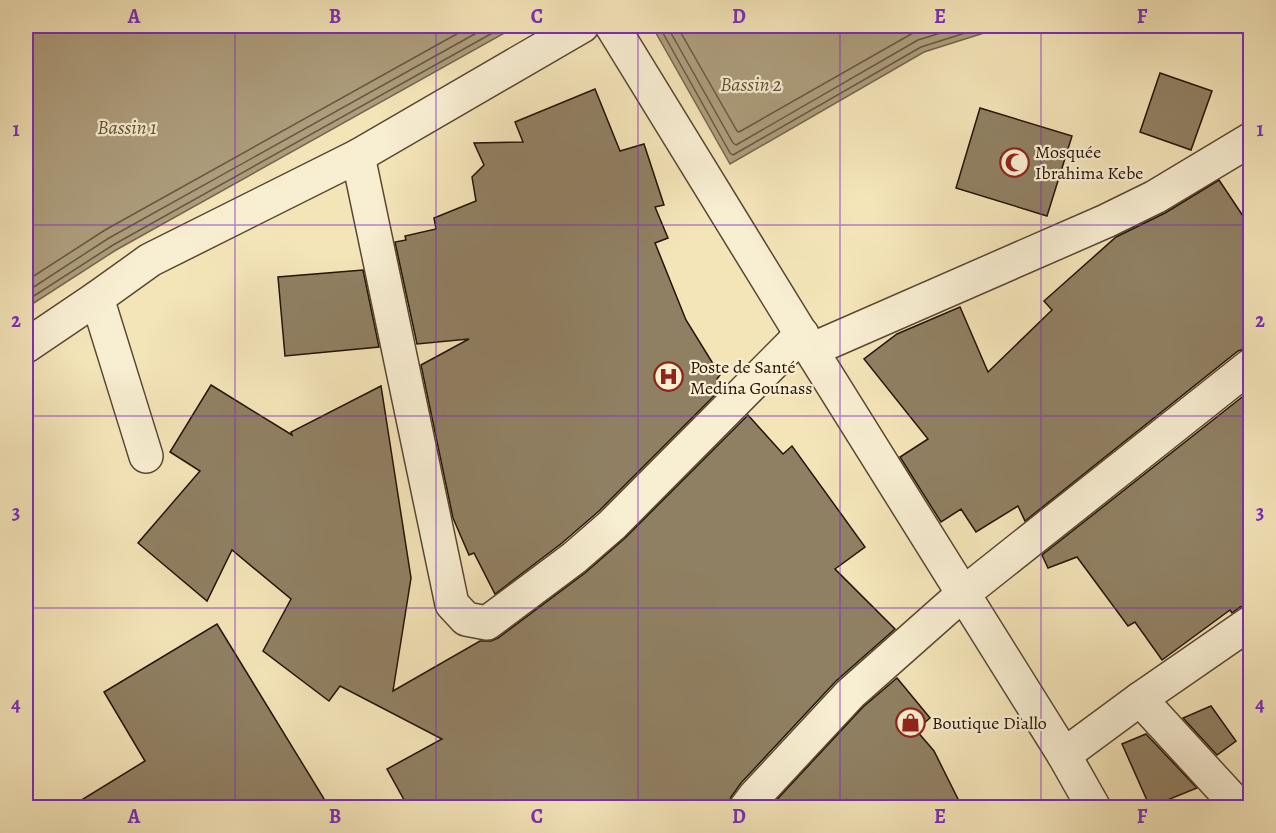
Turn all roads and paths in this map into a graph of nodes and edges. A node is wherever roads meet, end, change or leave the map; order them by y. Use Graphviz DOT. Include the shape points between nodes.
graph roads {
  1 [pos="582,26"];
  2 [pos="612,26"];
  3 [pos="1251,140"];
  4 [pos="358,156"];
  5 [pos="97,298"];
  6 [pos="806,342"];
  7 [pos="26,346"];
  8 [pos="1251,366"];
  9 [pos="146,456"];
  10 [pos="964,593"];
  11 [pos="1251,623"];
  12 [pos="1140,699"];
  13 [pos="1064,755"];
  14 [pos="746,807"];
  15 [pos="1094,807"];
  16 [pos="1240,807"];
  1 -- 4 [label="street"];
  2 -- 6 [label="street"];
  3 -- 6 [label="street" via="1106,221"];
  4 -- 5 [label="street" via="150,260"];
  4 -- 6 [label="street" via="452,604 466,619 487,623 574,558"];
  5 -- 7 [label="street"];
  5 -- 9 [label="street"];
  6 -- 10 [label="street"];
  8 -- 10 [label="street"];
  10 -- 13 [label="street"];
  10 -- 14 [label="street" via="850,694"];
  11 -- 12 [label="street"];
  12 -- 13 [label="street"];
  12 -- 16 [label="street"];
  13 -- 15 [label="street"];
}
